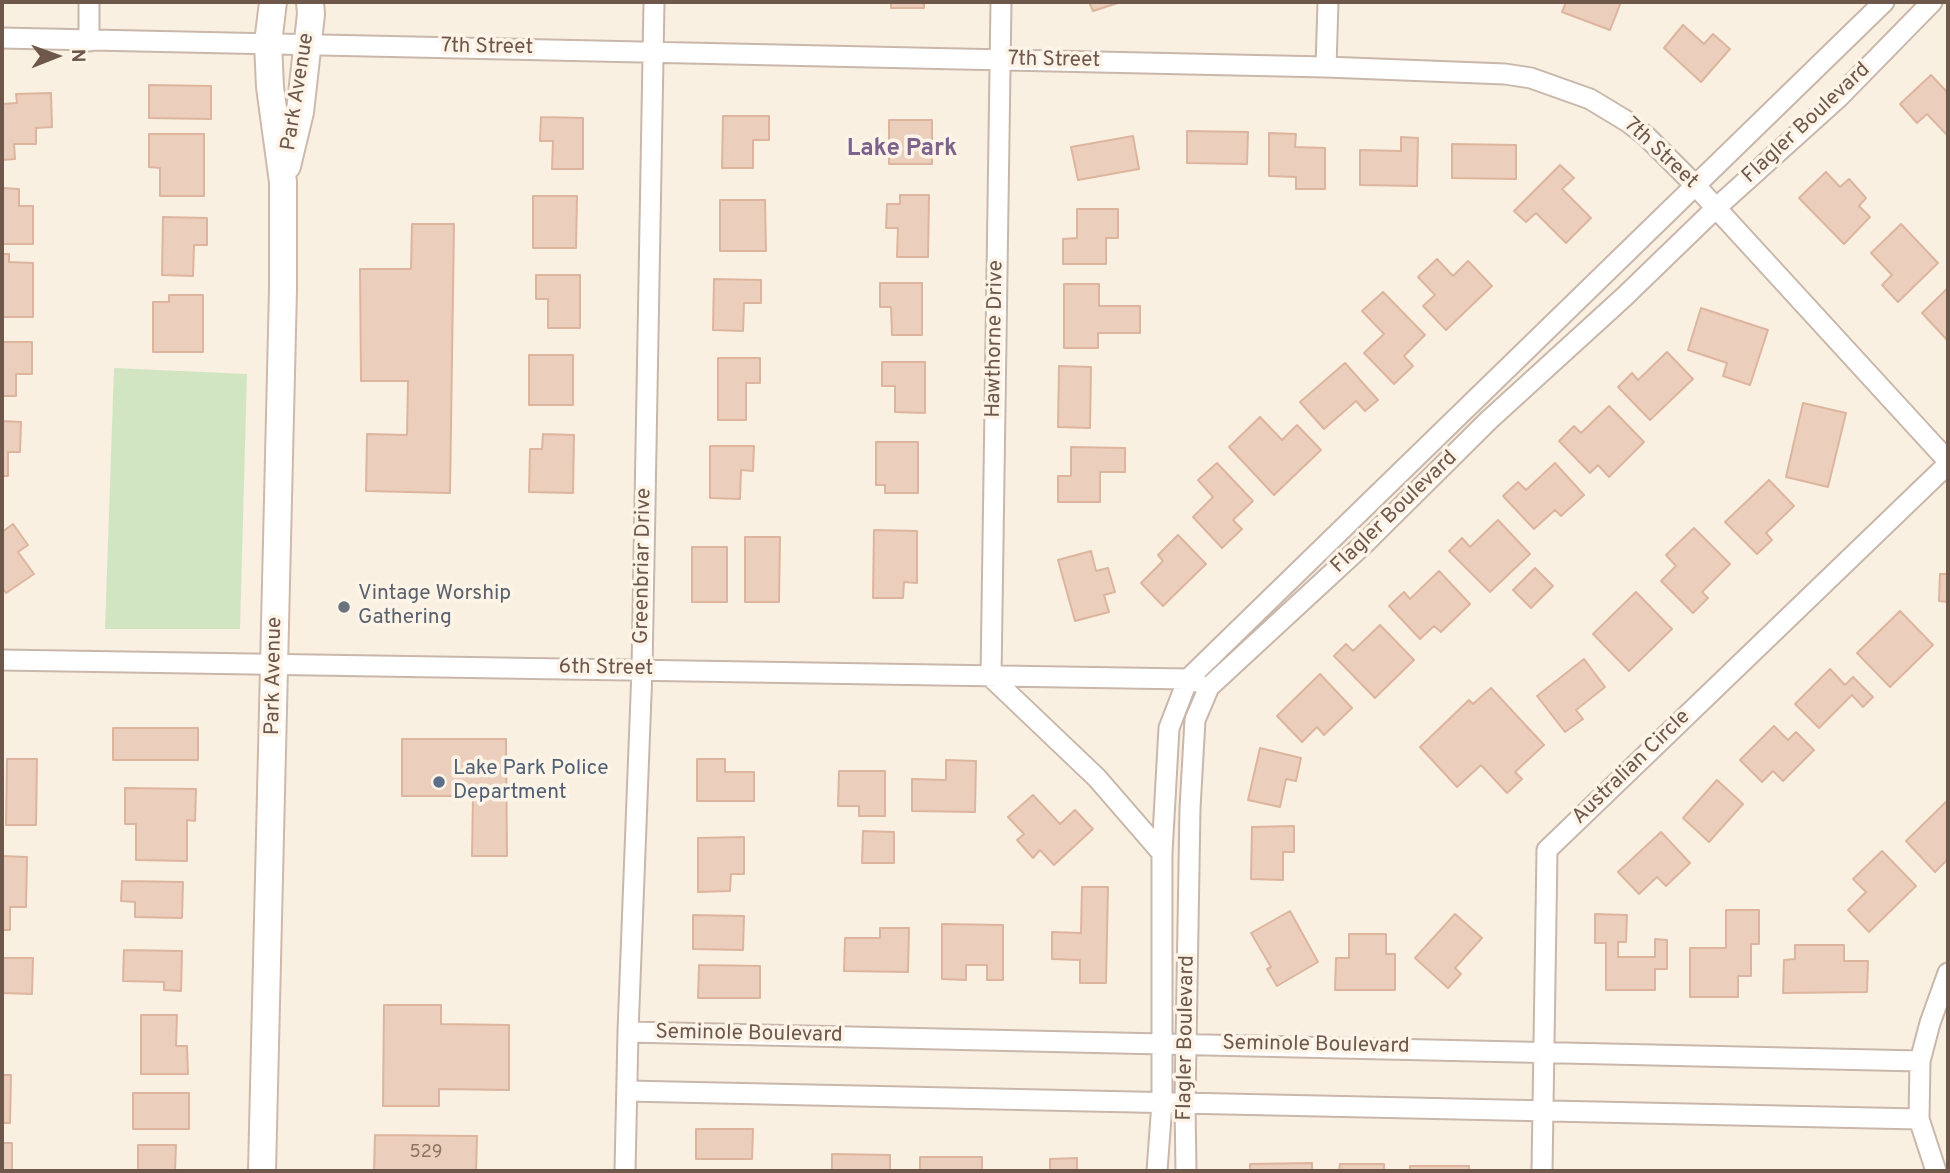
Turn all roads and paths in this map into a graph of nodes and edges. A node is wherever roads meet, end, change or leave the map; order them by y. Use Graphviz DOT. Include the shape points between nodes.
graph roads {
  1 [pos="89,2"];
  2 [pos="273,2"];
  3 [pos="310,2"];
  4 [pos="654,2"];
  5 [pos="1001,2"];
  6 [pos="1328,2"];
  7 [pos="1884,2"];
  8 [pos="1932,2"];
  9 [pos="2,38"];
  10 [pos="89,41"];
  11 [pos="268,43"];
  12 [pos="307,44"];
  13 [pos="653,52"];
  14 [pos="1000,60"];
  15 [pos="1326,67"];
  16 [pos="283,181"];
  17 [pos="1695,185"];
  18 [pos="1716,208"];
  19 [pos="1948,463"];
  20 [pos="2,660"];
  21 [pos="275,664"];
  22 [pos="642,670"];
  23 [pos="991,677"];
  24 [pos="1188,679"];
  25 [pos="1209,687"];
  26 [pos="1162,852"];
  27 [pos="1948,973"];
  28 [pos="628,1032"];
  29 [pos="1162,1043"];
  30 [pos="1187,1044"];
  31 [pos="1543,1051"];
  32 [pos="1920,1061"];
  33 [pos="627,1091"];
  34 [pos="1161,1103"];
  35 [pos="1185,1104"];
  36 [pos="1544,1112"];
  37 [pos="1919,1119"];
  38 [pos="262,1171"];
  39 [pos="625,1171"];
  40 [pos="1157,1171"];
  41 [pos="1186,1171"];
  42 [pos="1542,1171"];
  43 [pos="1936,1171"];
  1 -- 10 [label="street"];
  2 -- 11 [label="street, Park Avenue"];
  3 -- 12 [label="street, Park Avenue"];
  4 -- 13 [label="street, Greenbriar Drive"];
  5 -- 14 [label="street, Hawthorne Drive"];
  6 -- 15 [label="street"];
  7 -- 17 [label="street, Flagler Boulevard"];
  8 -- 18 [label="street, Flagler Boulevard" via="1838,98"];
  9 -- 10 [label="street, 7th Street"];
  10 -- 11 [label="street, 7th Street"];
  11 -- 12 [label="street, 7th Street"];
  11 -- 16 [label="street, Park Avenue"];
  12 -- 13 [label="street, 7th Street"];
  12 -- 16 [label="street, Park Avenue" via="300,113"];
  13 -- 14 [label="street, 7th Street"];
  13 -- 22 [label="street, Greenbriar Drive"];
  14 -- 15 [label="street, 7th Street"];
  14 -- 23 [label="street, Hawthorne Drive"];
  15 -- 17 [label="street, 7th Street" via="1506,74 1552,83 1629,122"];
  16 -- 21 [label="street, Park Avenue"];
  17 -- 18 [label="street, 7th Street"];
  17 -- 24 [label="street, Flagler Boulevard"];
  18 -- 19 [label="street, 7th Street"];
  18 -- 25 [label="street, Flagler Boulevard"];
  19 -- 31 [label="street, Australian Circle" via="1547,850"];
  20 -- 21 [label="street, 6th Street"];
  21 -- 22 [label="street, 6th Street"];
  21 -- 38 [label="street, Park Avenue"];
  22 -- 23 [label="street, 6th Street"];
  22 -- 28 [label="street, Greenbriar Drive"];
  23 -- 24 [label="street, 6th Street"];
  23 -- 26 [label="street" via="1097,778"];
  24 -- 25 [label="street, 6th Street"];
  24 -- 26 [label="street, Flagler Boulevard" via="1169,728"];
  25 -- 30 [label="street, Flagler Boulevard" via="1195,720"];
  26 -- 29 [label="street, Flagler Boulevard"];
  27 -- 32 [label="street"];
  28 -- 29 [label="street, Seminole Boulevard"];
  28 -- 33 [label="street, Greenbriar Drive"];
  29 -- 30 [label="street, Seminole Boulevard"];
  29 -- 34 [label="street, Flagler Boulevard"];
  30 -- 31 [label="street, Seminole Boulevard"];
  30 -- 35 [label="street, Flagler Boulevard"];
  31 -- 32 [label="street, Seminole Boulevard"];
  31 -- 36 [label="street, Australian Circle"];
  32 -- 37 [label="street"];
  33 -- 34 [label="street"];
  33 -- 39 [label="street, Greenbriar Drive"];
  34 -- 35 [label="street"];
  34 -- 40 [label="street, Flagler Boulevard"];
  35 -- 36 [label="street"];
  35 -- 41 [label="street, Flagler Boulevard"];
  36 -- 37 [label="street"];
  36 -- 42 [label="street, Australian Circle"];
  37 -- 43 [label="street"];
}
